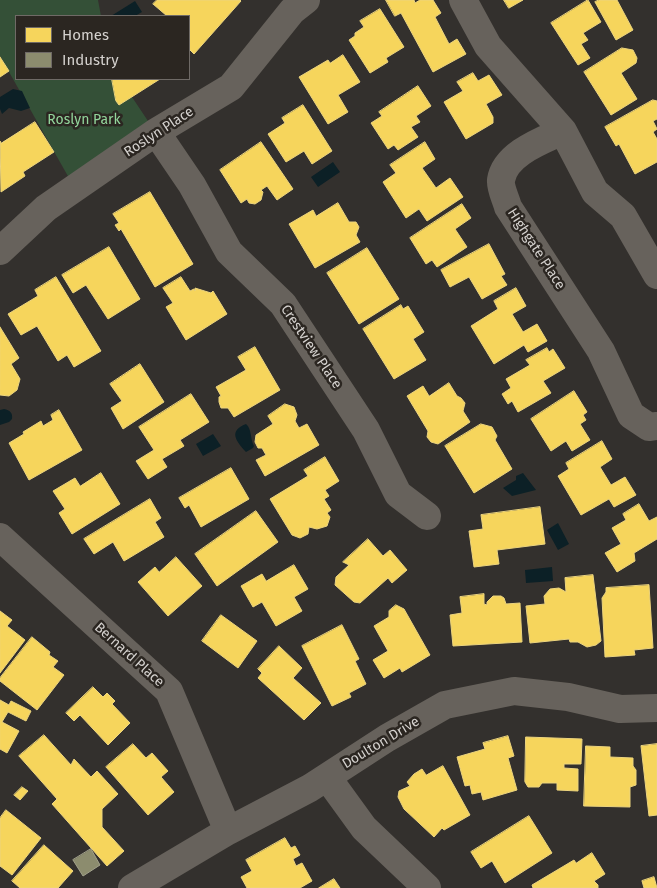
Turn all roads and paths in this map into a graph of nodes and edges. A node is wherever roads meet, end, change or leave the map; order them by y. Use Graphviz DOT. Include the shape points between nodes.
graph roads {
  1 [pos="306,0"];
  2 [pos="463,0"];
  3 [pos="563,131"];
  4 [pos="156,132"];
  5 [pos="0,251"];
  6 [pos="655,271"];
  7 [pos="657,426"];
  8 [pos="426,516"];
  9 [pos="0,537"];
  10 [pos="657,708"];
  11 [pos="327,777"];
  12 [pos="228,831"];
  13 [pos="422,887"];
  14 [pos="132,888"];
  1 -- 4 [label="street, Roslyn Place" via="292,11 231,87"];
  2 -- 3 [label="street" via="488,46"];
  3 -- 6 [label="street" via="595,192 623,216"];
  3 -- 7 [label="street, Highgate Place" via="529,146 506,165 500,182 508,207 601,351 632,415 649,427"];
  4 -- 5 [label="street, Roslyn Place" via="46,208"];
  4 -- 8 [label="street, Crestview Place" via="192,185 229,252 283,304 366,430 398,494"];
  9 -- 12 [label="street, Bernard Place" via="169,691"];
  10 -- 11 [label="street, Doulton Drive" via="620,709 568,697 514,691 445,705"];
  11 -- 12 [label="street, Doulton Drive"];
  11 -- 13 [label="street" via="364,828"];
  12 -- 14 [label="street, Doulton Drive"];
}
